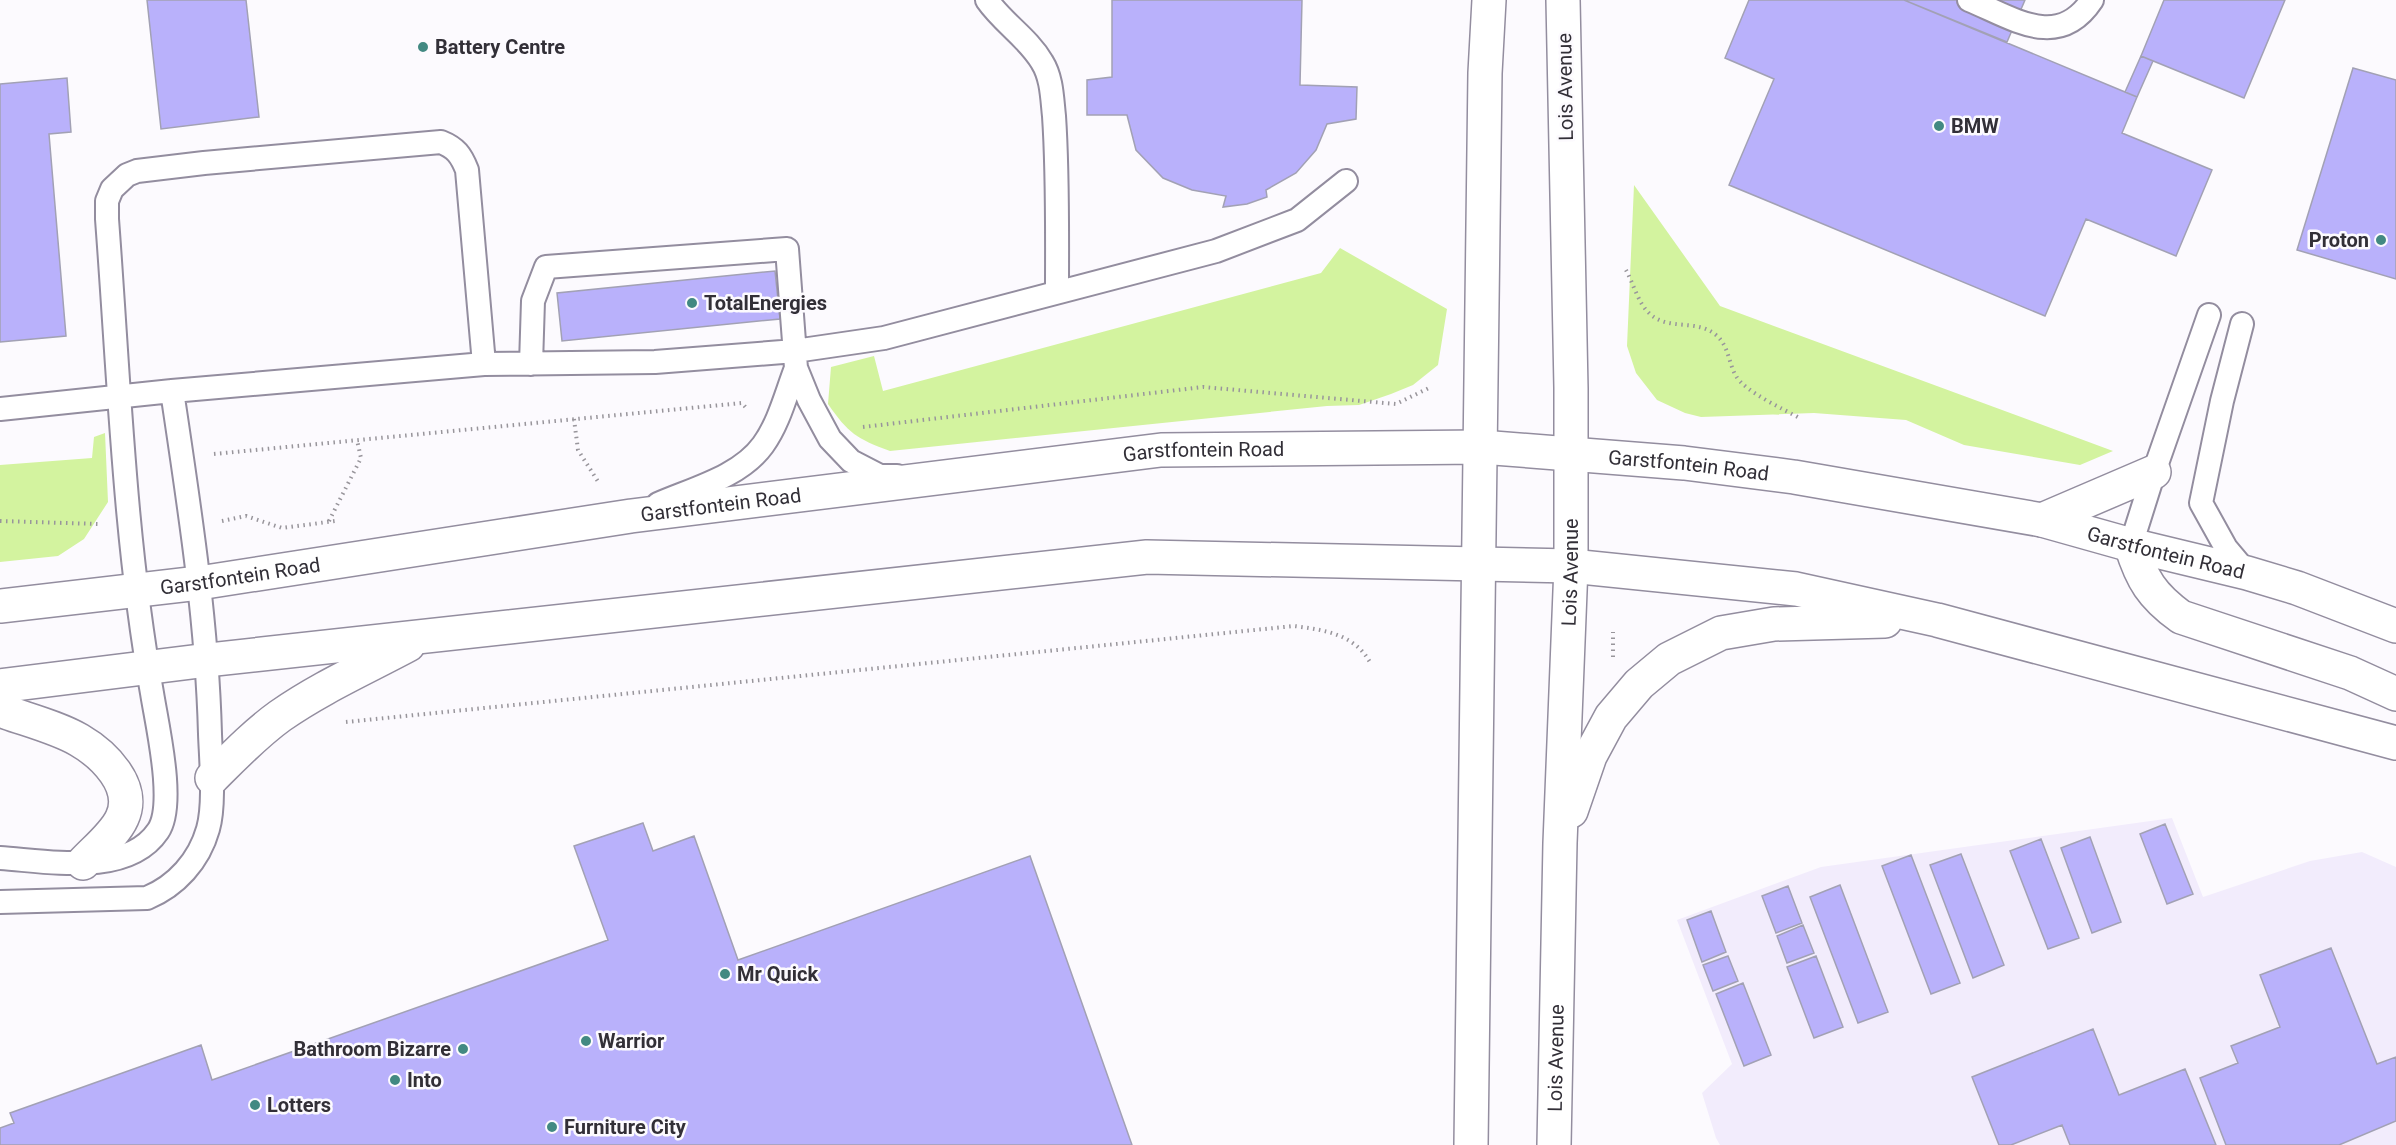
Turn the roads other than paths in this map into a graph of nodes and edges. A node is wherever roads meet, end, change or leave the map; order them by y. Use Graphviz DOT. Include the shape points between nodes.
graph roads {
  1 [pos="987,0"];
  2 [pos="1489,0"];
  3 [pos="1563,0"];
  4 [pos="1969,0"];
  5 [pos="2092,0"];
  6 [pos="1346,182"];
  7 [pos="1057,292"];
  8 [pos="2209,315"];
  9 [pos="2242,324"];
  10 [pos="796,360"];
  11 [pos="484,364"];
  12 [pos="531,364"];
  13 [pos="172,391"];
  14 [pos="118,398"];
  15 [pos="0,409"];
  16 [pos="1481,447"];
  17 [pos="1571,454"];
  18 [pos="2154,472"];
  19 [pos="946,477"];
  20 [pos="631,516"];
  21 [pos="2042,520"];
  22 [pos="2131,545"];
  23 [pos="1479,564"];
  24 [pos="1571,566"];
  25 [pos="2247,573"];
  26 [pos="199,584"];
  27 [pos="137,591"];
  28 [pos="0,606"];
  29 [pos="1937,620"];
  30 [pos="2396,626"];
  31 [pos="423,638"];
  32 [pos="208,660"];
  33 [pos="147,668"];
  34 [pos="0,686"];
  35 [pos="2396,694"];
  36 [pos="0,710"];
  37 [pos="2396,743"];
  38 [pos="212,778"];
  39 [pos="1560,843"];
  40 [pos="0,858"];
  41 [pos="83,863"];
  42 [pos="0,902"];
  43 [pos="1471,1145"];
  44 [pos="1554,1145"];
  1 -- 7 [label="lane" via="1033,48 1044,64 1050,84 1057,152"];
  2 -- 16 [label="main road"];
  3 -- 17 [label="main road, Lois Avenue"];
  4 -- 5 [label="lane" via="2027,24 2055,29 2075,20"];
  6 -- 7 [label="lane" via="1297,220 1258,237"];
  7 -- 10 [label="lane"];
  8 -- 18 [label="lane"];
  9 -- 25 [label="lane" via="2201,503 2226,548"];
  10 -- 12 [label="lane"];
  10 -- 12 [label="lane" via="787,249 546,267 533,301"];
  10 -- 19 [label="lane" via="809,400 830,439 851,461 880,476"];
  10 -- 20 [label="lane" via="771,433 757,453 725,476"];
  11 -- 12 [label="lane"];
  11 -- 13 [label="lane"];
  11 -- 14 [label="lane" via="470,190 467,170 456,149 441,142 251,159 137,171 112,189 106,219"];
  13 -- 14 [label="lane"];
  13 -- 26 [label="lane"];
  14 -- 15 [label="lane"];
  14 -- 27 [label="lane"];
  16 -- 17 [label="main road, Garstfontein Road"];
  16 -- 19 [label="main road, Garstfontein Road" via="1161,450"];
  16 -- 23 [label="main road"];
  17 -- 21 [label="main road, Garstfontein Road" via="1794,477"];
  17 -- 24 [label="main road, Lois Avenue"];
  18 -- 21 [label="main road"];
  18 -- 22 [label="lane"];
  19 -- 20 [label="main road, Garstfontein Road"];
  20 -- 26 [label="main road, Garstfontein Road"];
  21 -- 22 [label="main road, Garstfontein Road"];
  22 -- 25 [label="main road, Garstfontein Road"];
  22 -- 35 [label="main road" via="2139,572 2149,588 2181,617 2350,672"];
  23 -- 24 [label="main road"];
  23 -- 31 [label="main road" via="1147,557"];
  23 -- 43 [label="main road"];
  24 -- 29 [label="main road" via="1796,589"];
  24 -- 39 [label="main road, Lois Avenue"];
  25 -- 30 [label="main road, Garstfontein Road"];
  26 -- 27 [label="main road, Garstfontein Road"];
  26 -- 32 [label="lane"];
  27 -- 28 [label="main road, Garstfontein Road"];
  27 -- 33 [label="lane"];
  29 -- 37 [label="main road"];
  29 -- 39 [label="main road" via="1774,624 1721,633 1669,659 1639,684 1611,717 1590,756"];
  31 -- 32 [label="main road"];
  31 -- 38 [label="main road" via="280,717"];
  32 -- 33 [label="main road"];
  32 -- 38 [label="lane"];
  33 -- 34 [label="main road"];
  33 -- 41 [label="lane" via="162,759 166,809 163,822 158,832 133,853"];
  36 -- 41 [label="main road" via="77,738 103,760 124,787 122,820"];
  38 -- 42 [label="lane" via="209,828 203,843 179,879 165,890 147,898"];
  39 -- 44 [label="main road, Lois Avenue"];
  40 -- 41 [label="lane"];
}
